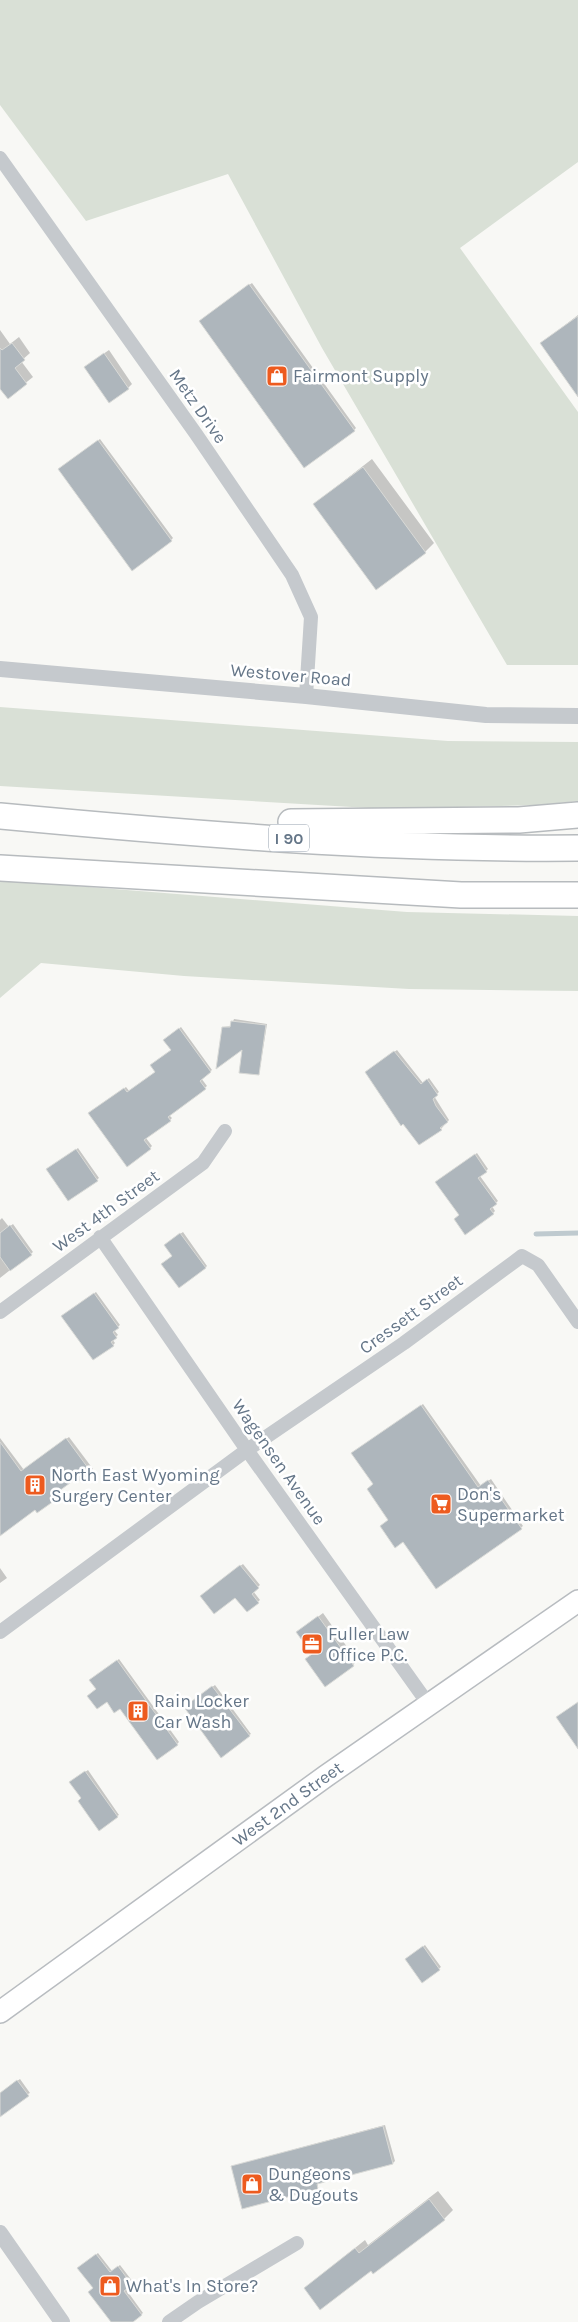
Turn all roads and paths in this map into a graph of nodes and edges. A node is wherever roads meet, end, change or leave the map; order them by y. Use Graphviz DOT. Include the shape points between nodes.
graph roads {
  1 [pos="0,158"];
  2 [pos="0,670"];
  3 [pos="306,696"];
  4 [pos="578,716"];
  5 [pos="578,815"];
  6 [pos="0,816"];
  7 [pos="38,820"];
  8 [pos="578,848"];
  9 [pos="0,868"];
  10 [pos="578,895"];
  11 [pos="461,896"];
  12 [pos="578,902"];
  13 [pos="225,1130"];
  14 [pos="100,1237"];
  15 [pos="0,1312"];
  16 [pos="578,1322"];
  17 [pos="247,1450"];
  18 [pos="578,1600"];
  19 [pos="0,1632"];
  20 [pos="429,1705"];
  21 [pos="0,2012"];
  22 [pos="0,2233"];
  23 [pos="297,2243"];
  24 [pos="62,2322"];
  25 [pos="169,2322"];
  1 -- 3 [label="street, Metz Drive" via="292,575 311,617"];
  2 -- 3 [label="street, Westover Road"];
  3 -- 4 [label="street, Westover Road" via="486,715"];
  5 -- 7 [label="highway, I 90" via="519,820 368,823"];
  6 -- 7 [label="highway, I 90"];
  7 -- 8 [label="highway, I 90" via="485,849"];
  9 -- 11 [label="highway"];
  10 -- 11 [label="highway"];
  11 -- 12 [label="highway"];
  13 -- 14 [label="street, West 4th Street" via="203,1163"];
  14 -- 15 [label="street, West 4th Street"];
  14 -- 17 [label="street, Wagensen Avenue"];
  16 -- 17 [label="street, Cressett Street" via="538,1265 522,1256 396,1349"];
  17 -- 19 [label="street"];
  17 -- 20 [label="street, Wagensen Avenue"];
  18 -- 20 [label="main road, West 2nd Street"];
  20 -- 21 [label="main road, West 2nd Street"];
  22 -- 24 [label="street"];
  23 -- 25 [label="street"];
}
